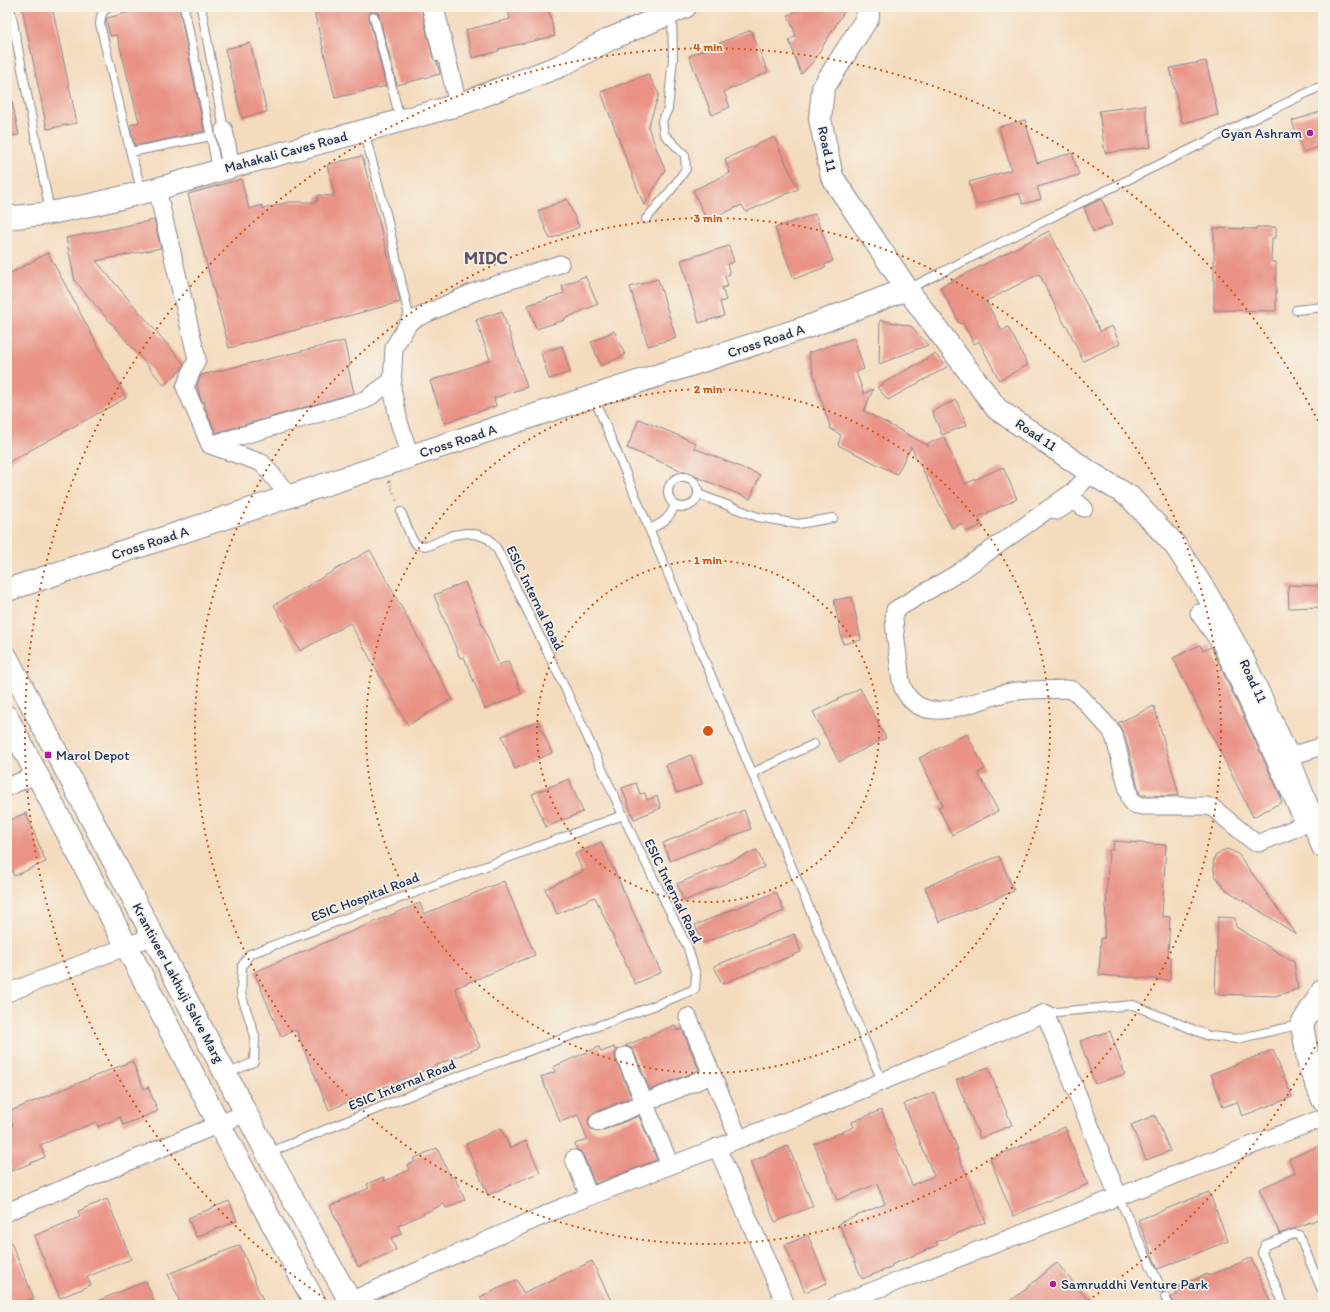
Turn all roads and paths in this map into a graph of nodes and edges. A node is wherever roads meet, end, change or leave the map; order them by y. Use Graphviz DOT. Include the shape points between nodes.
graph roads {
  1 [pos="10,7"];
  2 [pos="112,7"];
  3 [pos="184,7"];
  4 [pos="201,7"];
  5 [pos="868,7"];
  6 [pos="430,10"];
  7 [pos="678,10"];
  8 [pos="374,17"];
  9 [pos="438,57"];
  10 [pos="1323,87"];
  11 [pos="458,105"];
  12 [pos="401,120"];
  13 [pos="363,131"];
  14 [pos="218,133"];
  15 [pos="131,152"];
  16 [pos="224,169"];
  17 [pos="150,190"];
  18 [pos="50,212"];
  19 [pos="7,218"];
  20 [pos="646,219"];
  21 [pos="560,264"];
  22 [pos="908,289"];
  23 [pos="1323,307"];
  24 [pos="1296,310"];
  25 [pos="410,321"];
  26 [pos="393,380"];
  27 [pos="593,397"];
  28 [pos="210,445"];
  29 [pos="410,457"];
  30 [pos="382,466"];
  31 [pos="1091,473"];
  32 [pos="698,494"];
  33 [pos="290,496"];
  34 [pos="675,504"];
  35 [pos="1084,508"];
  36 [pos="401,512"];
  37 [pos="833,518"];
  38 [pos="649,529"];
  39 [pos="957,574"];
  40 [pos="7,590"];
  41 [pos="1199,613"];
  42 [pos="7,658"];
  43 [pos="7,717"];
  44 [pos="814,744"];
  45 [pos="1323,746"];
  46 [pos="1288,757"];
  47 [pos="752,773"];
  48 [pos="36,775"];
  49 [pos="7,787"];
  50 [pos="623,814"];
  51 [pos="1314,822"];
  52 [pos="1323,847"];
  53 [pos="153,936"];
  54 [pos="128,946"];
  55 [pos="1323,990"];
  56 [pos="7,993"];
  57 [pos="1045,1013"];
  58 [pos="688,1017"];
  59 [pos="1302,1024"];
  60 [pos="625,1056"];
  61 [pos="1316,1063"];
  62 [pos="226,1074"];
  63 [pos="712,1075"];
  64 [pos="882,1081"];
  65 [pos="1323,1100"];
  66 [pos="644,1103"];
  67 [pos="246,1113"];
  68 [pos="1323,1118"];
  69 [pos="598,1122"];
  70 [pos="219,1124"];
  71 [pos="738,1139"];
  72 [pos="718,1147"];
  73 [pos="267,1153"];
  74 [pos="574,1159"];
  75 [pos="670,1165"];
  76 [pos="589,1196"];
  77 [pos="1118,1196"];
  78 [pos="7,1212"];
  79 [pos="1161,1288"];
  80 [pos="1323,1293"];
  81 [pos="1165,1297"];
  82 [pos="348,1304"];
  83 [pos="316,1305"];
  84 [pos="786,1305"];
  85 [pos="836,1305"];
  86 [pos="1169,1305"];
  87 [pos="1284,1305"];
  1 -- 18 [label="lane"];
  2 -- 15 [label="lane" via="101,14 100,24"];
  3 -- 14 [label="lane"];
  4 -- 14 [label="lane"];
  5 -- 22 [label="street, Road 11" via="868,17 823,88 820,120 832,177"];
  6 -- 9 [label="lane"];
  6 -- 11 [label="street"];
  7 -- 11 [label="street, Mahakali Caves Road" via="610,40 560,66"];
  7 -- 20 [label="lane" via="668,109 662,121 664,134 685,155 686,169"];
  8 -- 12 [label="lane"];
  10 -- 22 [label="lane" via="1069,208"];
  11 -- 12 [label="street, Mahakali Caves Road"];
  12 -- 13 [label="street, Mahakali Caves Road"];
  13 -- 16 [label="street, Mahakali Caves Road"];
  13 -- 25 [label="lane" via="387,217"];
  14 -- 15 [label="lane"];
  14 -- 16 [label="street"];
  15 -- 17 [label="lane"];
  16 -- 17 [label="street, Mahakali Caves Road"];
  17 -- 18 [label="street, Mahakali Caves Road"];
  17 -- 28 [label="street" via="197,359 185,387"];
  18 -- 19 [label="street, Mahakali Caves Road"];
  21 -- 25 [label="street" via="474,292"];
  22 -- 27 [label="street, Cross Road A" via="813,326"];
  22 -- 31 [label="street, Road 11" via="997,409"];
  23 -- 24 [label="lane"];
  25 -- 26 [label="street" via="394,347"];
  26 -- 28 [label="street" via="365,400"];
  26 -- 29 [label="street" via="392,388 399,422"];
  27 -- 29 [label="street, Cross Road A"];
  27 -- 38 [label="lane"];
  28 -- 33 [label="street" via="262,463"];
  29 -- 30 [label="street, Cross Road A"];
  30 -- 33 [label="street, Cross Road A"];
  30 -- 36 [label="path"];
  31 -- 39 [label="street" via="1074,491"];
  31 -- 46 [label="street, Road 11" via="1130,497 1175,545 1207,594 1241,655"];
  32 -- 34 [label="lane" via="689,505 684,507"];
  32 -- 34 [label="lane" via="693,480 673,480 668,488 669,497"];
  32 -- 37 [label="lane" via="758,517 798,524"];
  33 -- 40 [label="street, Cross Road A"];
  34 -- 38 [label="lane" via="661,524"];
  35 -- 39 [label="street" via="1074,502 1068,503 967,576 961,579"];
  36 -- 50 [label="lane, ESIC Internal Road" via="417,545 428,546 454,535 467,533 489,539 497,549"];
  38 -- 47 [label="lane"];
  39 -- 51 [label="street" via="893,612 902,686 917,705 934,711 946,710 1011,692 1072,690 1111,730 1130,798 1134,804 1207,806 1259,843"];
  41 -- 51 [label="street" via="1221,644"];
  42 -- 53 [label="street, Krantiveer Lakhuji Salve Marg"];
  43 -- 48 [label="street, Krantiveer Lakhuji Salve Marg"];
  44 -- 47 [label="lane"];
  45 -- 46 [label="street"];
  46 -- 51 [label="street, Road 11"];
  47 -- 64 [label="lane"];
  48 -- 49 [label="street"];
  48 -- 54 [label="street, Krantiveer Lakhuji Salve Marg"];
  50 -- 62 [label="lane, ESIC Hospital Road" via="250,954 242,966 241,994 255,1036 254,1062"];
  50 -- 73 [label="lane, ESIC Internal Road" via="688,948 696,975 696,989 656,1006 443,1082"];
  51 -- 52 [label="street, Road 11"];
  53 -- 54 [label="street"];
  53 -- 62 [label="street, Krantiveer Lakhuji Salve Marg"];
  54 -- 56 [label="street"];
  54 -- 70 [label="street, Krantiveer Lakhuji Salve Marg"];
  55 -- 59 [label="street"];
  57 -- 59 [label="lane" via="1134,1005 1209,1036 1238,1039"];
  57 -- 64 [label="street"];
  57 -- 77 [label="street"];
  58 -- 63 [label="street"];
  59 -- 61 [label="street"];
  60 -- 66 [label="street"];
  61 -- 65 [label="street"];
  62 -- 67 [label="street, Krantiveer Lakhuji Salve Marg"];
  63 -- 66 [label="street"];
  63 -- 71 [label="street"];
  64 -- 71 [label="street"];
  66 -- 69 [label="street"];
  66 -- 75 [label="street"];
  67 -- 70 [label="street"];
  67 -- 73 [label="street, Krantiveer Lakhuji Salve Marg"];
  68 -- 77 [label="street"];
  70 -- 78 [label="street"];
  70 -- 83 [label="street, Krantiveer Lakhuji Salve Marg"];
  71 -- 72 [label="street"];
  72 -- 75 [label="street"];
  72 -- 84 [label="street"];
  73 -- 82 [label="street, Krantiveer Lakhuji Salve Marg"];
  74 -- 76 [label="street"];
  75 -- 76 [label="street"];
  76 -- 82 [label="street"];
  77 -- 79 [label="lane"];
  77 -- 85 [label="street"];
  80 -- 87 [label="lane" via="1299,1235 1294,1234 1264,1245 1262,1253"];
  81 -- 86 [label="lane"];
}
